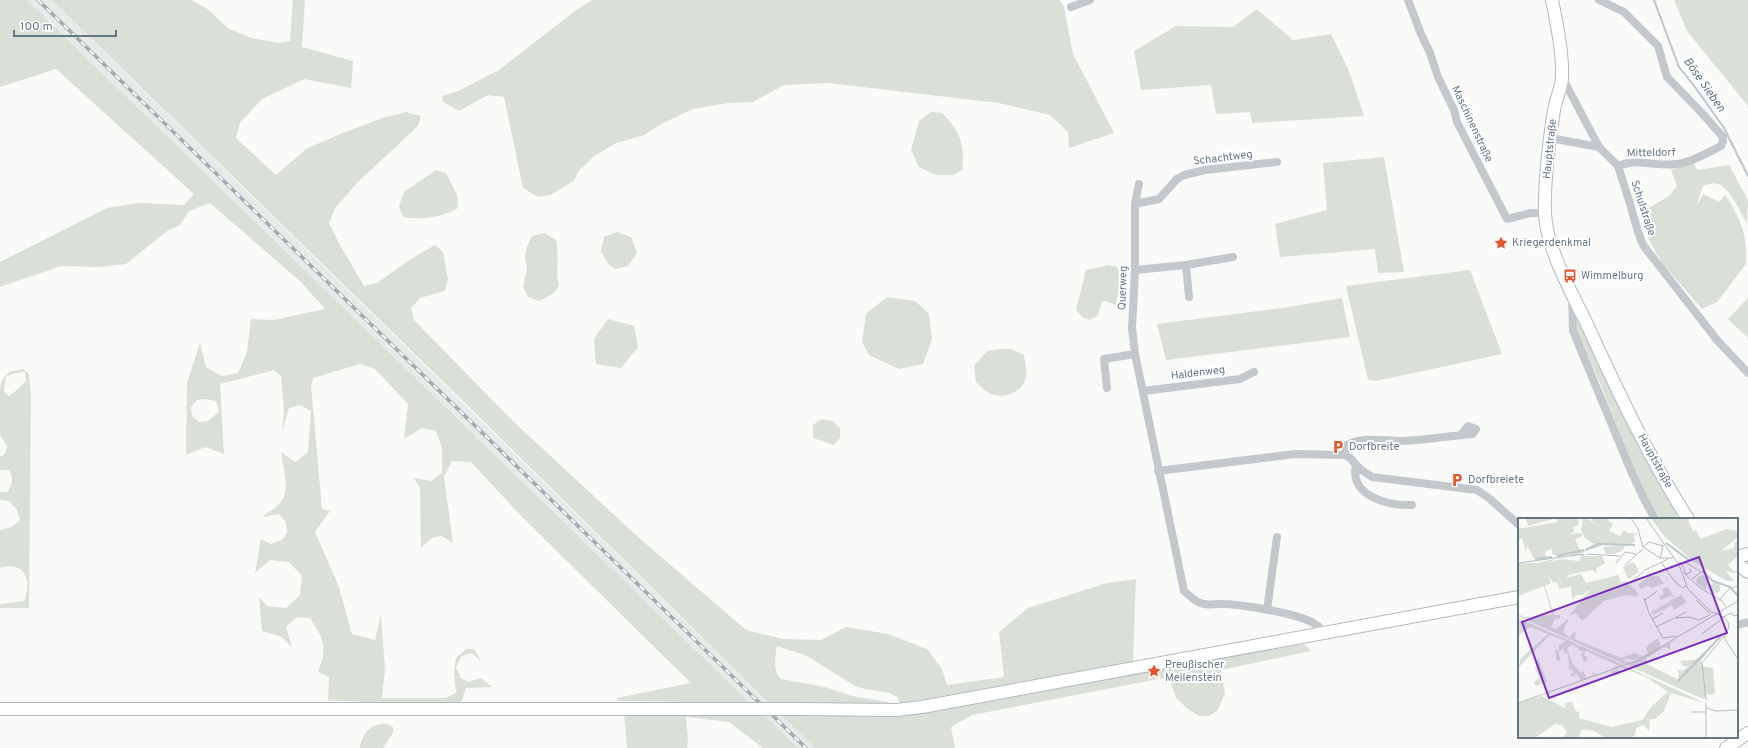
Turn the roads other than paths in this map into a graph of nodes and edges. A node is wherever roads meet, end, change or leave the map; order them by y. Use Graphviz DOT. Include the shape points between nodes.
graph roads {
  1 [pos="1090,0"];
  2 [pos="1408,0"];
  3 [pos="1552,0"];
  4 [pos="1599,0"];
  5 [pos="1071,7"];
  6 [pos="1562,77"];
  7 [pos="1550,138"];
  8 [pos="1599,147"];
  9 [pos="1277,162"];
  10 [pos="1618,166"];
  11 [pos="1139,184"];
  12 [pos="1135,204"];
  13 [pos="1545,213"];
  14 [pos="1233,257"];
  15 [pos="1186,265"];
  16 [pos="1135,270"];
  17 [pos="1572,294"];
  18 [pos="1189,298"];
  19 [pos="1135,354"];
  20 [pos="1254,372"];
  21 [pos="1748,373"];
  22 [pos="1107,388"];
  23 [pos="1143,391"];
  24 [pos="1461,436"];
  25 [pos="1344,455"];
  26 [pos="1356,465"];
  27 [pos="1158,470"];
  28 [pos="1412,505"];
  29 [pos="1655,518"];
  30 [pos="1686,518"];
  31 [pos="1518,524"];
  32 [pos="1277,537"];
  33 [pos="1748,554"];
  34 [pos="1738,557"];
  35 [pos="1738,565"];
  36 [pos="1748,572"];
  37 [pos="1518,597"];
  38 [pos="1267,610"];
  39 [pos="1748,622"];
  40 [pos="1738,625"];
  41 [pos="1322,634"];
  42 [pos="0,709"];
  43 [pos="1748,733"];
  44 [pos="1726,748"];
  1 -- 5 [label="street"];
  2 -- 13 [label="street, Maschinenstraße" via="1457,122 1507,219 1531,213"];
  3 -- 6 [label="main road, Hauptstraße"];
  4 -- 10 [label="street, Mitteldorf" via="1624,12 1658,46 1667,77 1723,137 1721,146 1684,162 1631,163"];
  6 -- 7 [label="main road, Hauptstraße"];
  6 -- 8 [label="street, Schulstraße"];
  7 -- 8 [label="street"];
  7 -- 13 [label="main road, Hauptstraße"];
  8 -- 10 [label="street, Schulstraße"];
  9 -- 12 [label="street, Schachtweg" via="1205,170 1184,175 1159,199"];
  10 -- 21 [label="street, Schulstraße" via="1643,245 1717,340"];
  11 -- 12 [label="street, Querweg"];
  12 -- 16 [label="street, Querweg"];
  13 -- 17 [label="main road, Hauptstraße" via="1550,239"];
  14 -- 15 [label="street"];
  15 -- 16 [label="street"];
  15 -- 18 [label="street"];
  16 -- 19 [label="street, Querweg" via="1132,328"];
  17 -- 29 [label="street, Hauptstraße" via="1573,331 1631,471"];
  17 -- 30 [label="main road, Hauptstraße" via="1642,438"];
  19 -- 22 [label="street" via="1104,359"];
  19 -- 23 [label="street, Querweg"];
  20 -- 23 [label="street, Haldenweg" via="1240,379"];
  23 -- 27 [label="street"];
  24 -- 25 [label="street" via="1353,442 1347,445"];
  25 -- 26 [label="street"];
  25 -- 27 [label="street" via="1295,454"];
  26 -- 28 [label="street" via="1355,475 1358,481 1373,498 1397,506"];
  26 -- 31 [label="street" via="1372,477 1477,490 1490,498"];
  27 -- 38 [label="street" via="1184,591 1193,600 1204,604 1226,604"];
  32 -- 38 [label="street"];
  33 -- 34 [label="main road"];
  35 -- 36 [label="main road"];
  37 -- 41 [label="main road"];
  38 -- 41 [label="street" via="1312,622 1319,627"];
  39 -- 40 [label="street"];
  41 -- 42 [label="main road, bridge" via="914,708 890,710"];
  43 -- 44 [label="main road"];
}
